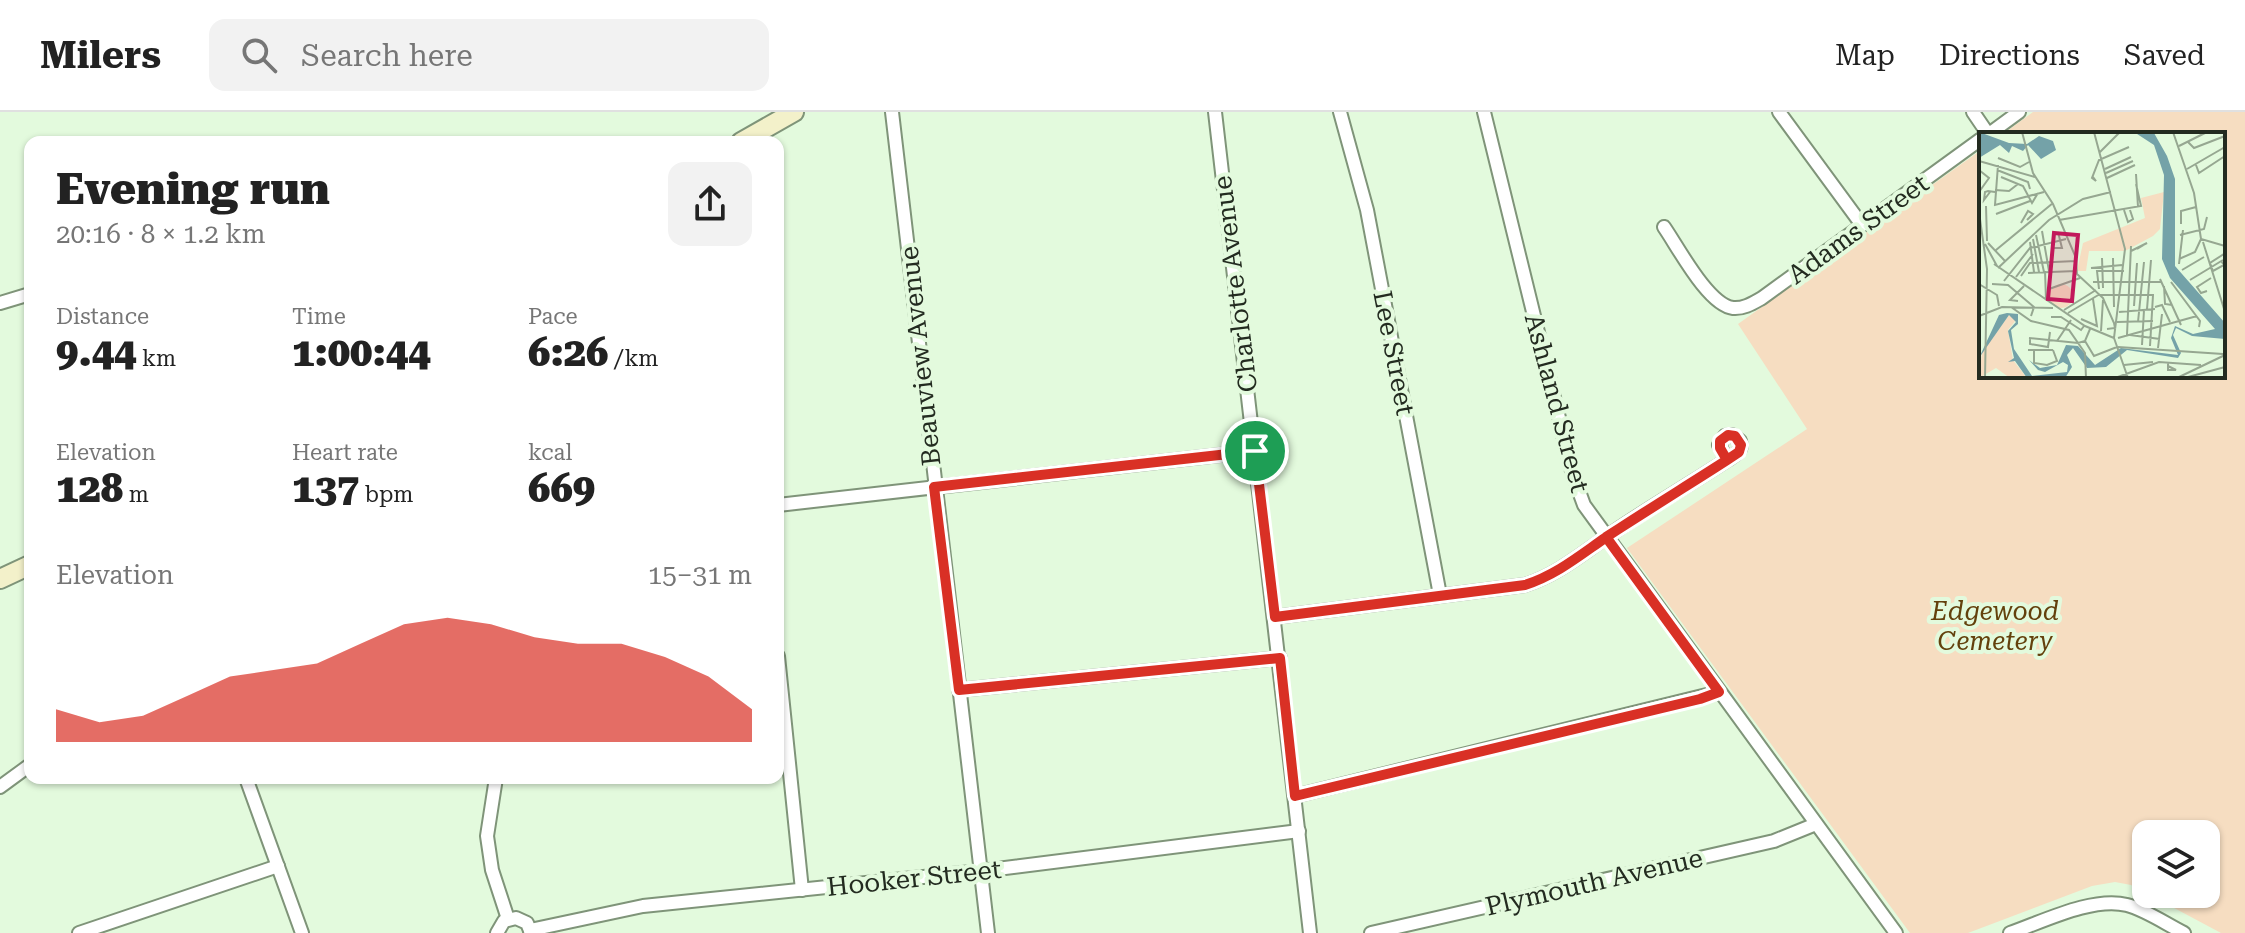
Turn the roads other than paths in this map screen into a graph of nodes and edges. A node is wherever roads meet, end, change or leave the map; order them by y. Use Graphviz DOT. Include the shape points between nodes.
graph roads {
  1 [pos="794,112"];
  2 [pos="892,112"];
  3 [pos="1215,112"];
  4 [pos="1340,112"];
  5 [pos="1484,112"];
  6 [pos="1779,112"];
  7 [pos="1973,112"];
  8 [pos="2019,112"];
  9 [pos="1987,132"];
  10 [pos="1991,132"];
  11 [pos="752,136"];
  12 [pos="1979,140"];
  13 [pos="1862,225"];
  14 [pos="1664,227"];
  15 [pos="24,296"];
  16 [pos="0,303"];
  17 [pos="1255,451"];
  18 [pos="1727,460"];
  19 [pos="934,487"];
  20 [pos="784,504"];
  21 [pos="1606,537"];
  22 [pos="24,568"];
  23 [pos="0,579"];
  24 [pos="1440,595"];
  25 [pos="1275,617"];
  26 [pos="1280,658"];
  27 [pos="959,690"];
  28 [pos="1719,692"];
  29 [pos="784,714"];
  30 [pos="24,769"];
  31 [pos="248,784"];
  32 [pos="495,784"];
  33 [pos="0,787"];
  34 [pos="1295,796"];
  35 [pos="1816,824"];
  36 [pos="1299,831"];
  37 [pos="278,866"];
  38 [pos="981,871"];
  39 [pos="802,890"];
  40 [pos="508,919"];
  41 [pos="531,931"];
  42 [pos="79,933"];
  43 [pos="302,933"];
  44 [pos="497,933"];
  45 [pos="988,933"];
  46 [pos="1310,933"];
  47 [pos="1371,933"];
  48 [pos="1896,933"];
  49 [pos="2010,933"];
  50 [pos="2184,933"];
  1 -- 11 [label="street"];
  2 -- 19 [label="street, Beauview Avenue"];
  3 -- 17 [label="street, Charlotte Avenue"];
  4 -- 24 [label="street, Lee Street" via="1367,210"];
  5 -- 21 [label="street, Ashland Street" via="1573,475 1584,505"];
  6 -- 13 [label="street"];
  7 -- 9 [label="street"];
  8 -- 10 [label="street"];
  12 -- 13 [label="street, Adams Street"];
  13 -- 14 [label="street, Adams Street" via="1762,298 1730,308 1711,295"];
  15 -- 16 [label="street"];
  17 -- 19 [label="street"];
  17 -- 25 [label="street, Charlotte Avenue"];
  18 -- 21 [label="street"];
  19 -- 20 [label="street"];
  19 -- 27 [label="street, Beauview Avenue"];
  21 -- 24 [label="street" via="1541,580"];
  21 -- 28 [label="street, Ashland Street"];
  22 -- 23 [label="street"];
  24 -- 25 [label="street"];
  25 -- 26 [label="street, Charlotte Avenue"];
  26 -- 27 [label="street"];
  26 -- 34 [label="street, Charlotte Avenue"];
  27 -- 38 [label="street, Beauview Avenue"];
  28 -- 34 [label="street"];
  28 -- 35 [label="street, Ashland Street"];
  29 -- 39 [label="street"];
  30 -- 33 [label="street"];
  31 -- 37 [label="street"];
  32 -- 40 [label="street" via="487,836"];
  34 -- 36 [label="street, Charlotte Avenue"];
  35 -- 47 [label="street, Plymouth Avenue" via="1774,841"];
  35 -- 48 [label="street, Ashland Street"];
  36 -- 38 [label="street, Hooker Street"];
  36 -- 46 [label="street, Charlotte Avenue"];
  37 -- 42 [label="street"];
  37 -- 43 [label="street"];
  38 -- 39 [label="street, Hooker Street"];
  38 -- 45 [label="street, Beauview Avenue"];
  39 -- 41 [label="street, Hooker Street" via="643,906"];
  40 -- 41 [label="street, Hooker Street" via="520,918"];
  40 -- 44 [label="street"];
  49 -- 50 [label="street" via="2106,903 2130,905"];
}
